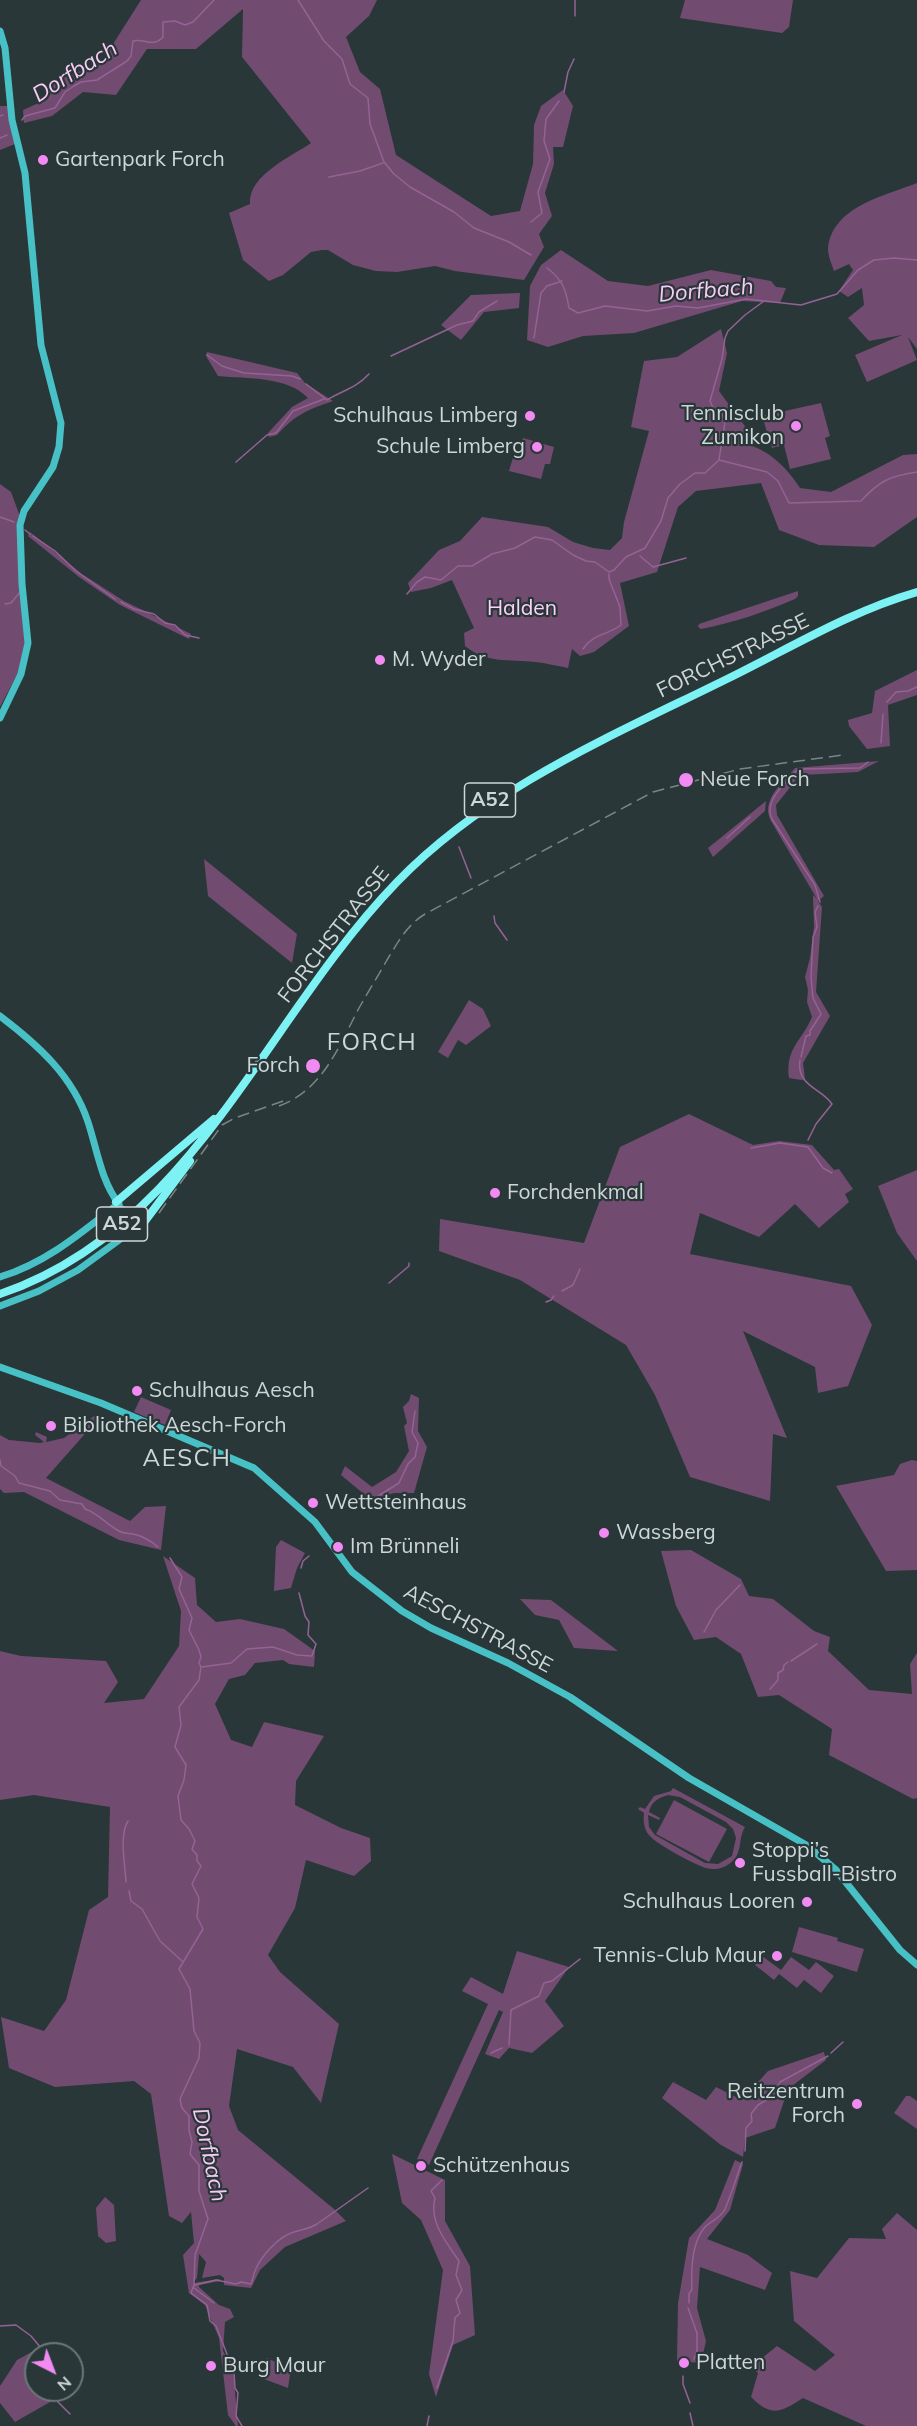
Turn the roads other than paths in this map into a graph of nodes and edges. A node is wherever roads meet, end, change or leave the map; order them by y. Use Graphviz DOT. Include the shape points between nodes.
graph roads {
  1 [pos="0,31"];
  2 [pos="917,590"];
  3 [pos="0,718"];
  4 [pos="0,1016"];
  5 [pos="218,1118"];
  6 [pos="119,1205"];
  7 [pos="135,1226"];
  8 [pos="0,1276"];
  9 [pos="0,1293"];
  10 [pos="0,1306"];
  11 [pos="0,1367"];
  12 [pos="917,1965"];
  1 -- 3 [label="main road" via="12,120 25,173 41,345 61,431 53,467 24,511 20,525 28,646"];
  2 -- 5 [label="highway, FORCHSTRASSE / A52" via="856,615 561,761 468,819 409,870 368,914"];
  4 -- 6 [label="main road" via="33,1042 67,1080 82,1108 104,1176"];
  5 -- 6 [label="highway"];
  5 -- 7 [label="highway" via="145,1221"];
  5 -- 9 [label="highway, FORCHSTRASSE / A52" via="160,1188 110,1233 59,1268"];
  6 -- 7 [label="main road, bridge"];
  6 -- 8 [label="main road" via="64,1246"];
  7 -- 10 [label="main road" via="78,1270"];
  11 -- 12 [label="main road, AESCHSTRASSE" via="91,1399 254,1468 315,1522 351,1572 405,1613 570,1697 689,1778 808,1846 836,1870 900,1950"];
}
